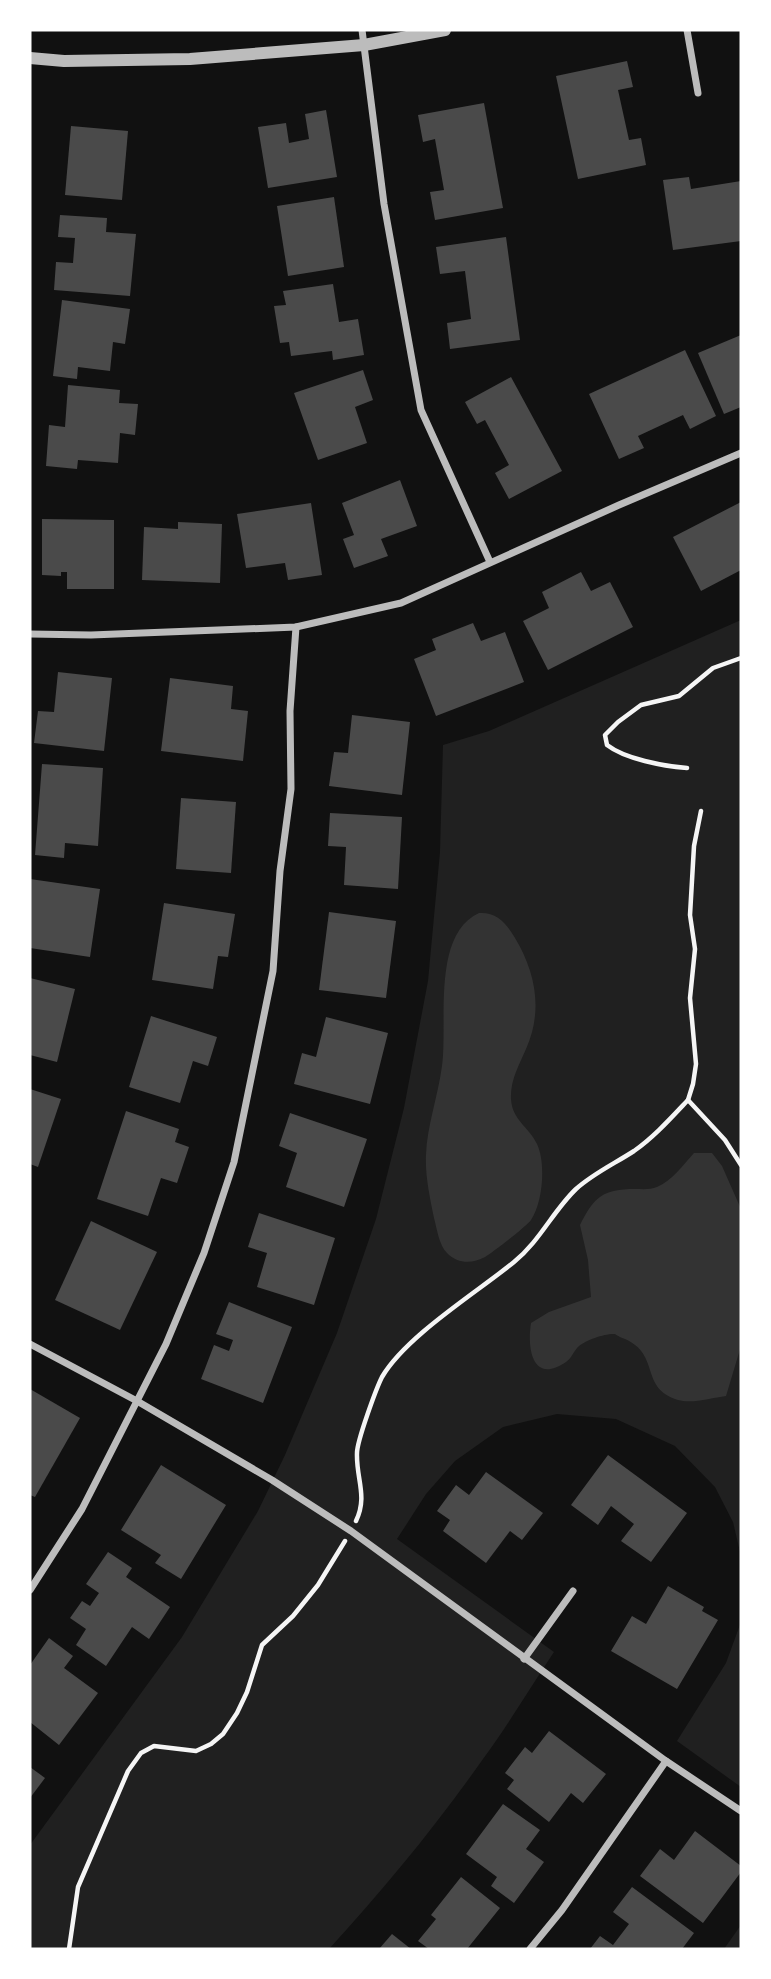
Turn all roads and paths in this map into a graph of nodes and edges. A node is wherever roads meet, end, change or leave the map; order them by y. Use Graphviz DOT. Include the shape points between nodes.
graph roads {
  1 [pos="362,30"];
  2 [pos="445,30"];
  3 [pos="687,30"];
  4 [pos="364,45"];
  5 [pos="30,58"];
  6 [pos="698,93"];
  7 [pos="741,453"];
  8 [pos="490,562"];
  9 [pos="296,627"];
  10 [pos="30,634"];
  11 [pos="741,658"];
  12 [pos="687,768"];
  13 [pos="701,811"];
  14 [pos="688,1100"];
  15 [pos="741,1165"];
  16 [pos="30,1344"];
  17 [pos="136,1401"];
  18 [pos="351,1531"];
  19 [pos="30,1590"];
  20 [pos="573,1591"];
  21 [pos="524,1659"];
  22 [pos="666,1761"];
  23 [pos="741,1811"];
  24 [pos="69,1949"];
  25 [pos="530,1949"];
  1 -- 4 [label="street"];
  2 -- 4 [label="street"];
  3 -- 6 [label="street"];
  4 -- 5 [label="street" via="190,59"];
  4 -- 8 [label="street" via="384,204 421,410"];
  7 -- 8 [label="street"];
  8 -- 9 [label="street" via="401,603"];
  9 -- 10 [label="street"];
  9 -- 17 [label="street" via="291,789 273,971 240,1135 204,1253"];
  11 -- 12 [label="path" via="713,668 679,696 641,705 605,735 607,745 618,754"];
  13 -- 14 [label="path" via="690,915 695,949 690,998 696,1064"];
  14 -- 15 [label="path"];
  14 -- 18 [label="path" via="635,1150 590,1177 567,1198 537,1241 406,1348 382,1378 357,1449 363,1494"];
  16 -- 17 [label="street"];
  17 -- 18 [label="street"];
  17 -- 19 [label="street" via="82,1509"];
  18 -- 21 [label="street"];
  18 -- 24 [label="path" via="318,1585 262,1645 247,1692 223,1734 195,1751 154,1746 141,1753 128,1771 78,1887"];
  20 -- 21 [label="street"];
  21 -- 22 [label="street"];
  22 -- 23 [label="street"];
  22 -- 25 [label="street"];
}
